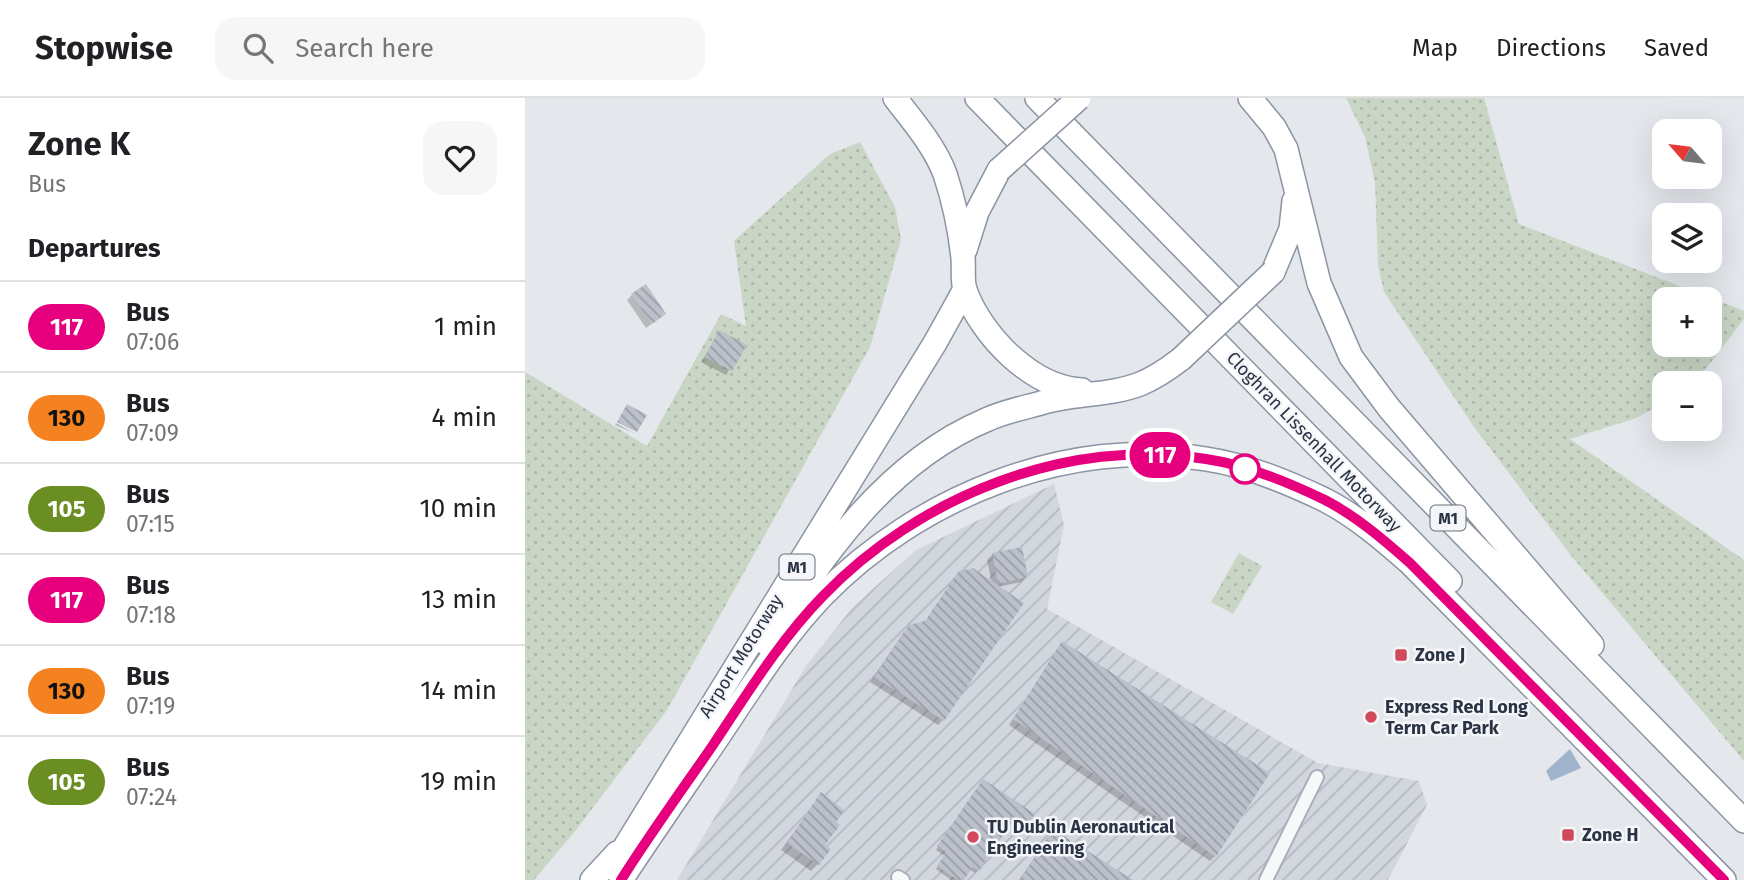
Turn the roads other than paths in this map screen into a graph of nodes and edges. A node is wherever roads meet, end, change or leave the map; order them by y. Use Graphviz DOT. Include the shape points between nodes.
graph roads {
  1 [pos="895,98"];
  2 [pos="977,98"];
  3 [pos="1037,98"];
  4 [pos="1079,98"];
  5 [pos="1250,98"];
  6 [pos="1295,187"];
  7 [pos="963,257"];
  8 [pos="965,289"];
  9 [pos="1106,391"];
  10 [pos="1317,777"];
  11 [pos="1744,819"];
  12 [pos="626,844"];
  13 [pos="616,879"];
  14 [pos="592,880"];
  15 [pos="1266,880"];
  16 [pos="1724,880"];
  17 [pos="1735,880"];
  1 -- 7 [label="highway, M1" via="944,172"];
  2 -- 17 [label="highway, Cloghran Lissenhall Motorway / M1" via="1425,555"];
  3 -- 11 [label="highway, M1"];
  4 -- 7 [label="highway, M1, bridge" via="999,170 977,212"];
  5 -- 6 [label="highway, M1" via="1286,149"];
  6 -- 9 [label="highway, M1, bridge" via="1291,229 1273,272 1181,359 1139,385"];
  6 -- 11 [label="highway, M1" via="1319,283 1351,357 1368,382"];
  7 -- 8 [label="highway, M1"];
  8 -- 9 [label="highway, M1" via="986,332 1023,366 1075,390"];
  8 -- 12 [label="highway, Airport Motorway / M1"];
  9 -- 13 [label="highway, M1" via="1059,397 986,420 921,460 865,507 811,573"];
  10 -- 15 [label="street"];
  12 -- 13 [label="highway, Airport Motorway / M1"];
  12 -- 14 [label="highway, M1"];
  13 -- 16 [label="highway, Airport Motorway / M1" via="798,626 823,596 895,537 974,492 1046,467 1122,455 1163,455 1206,459 1286,483 1328,501 1376,534"];
}
